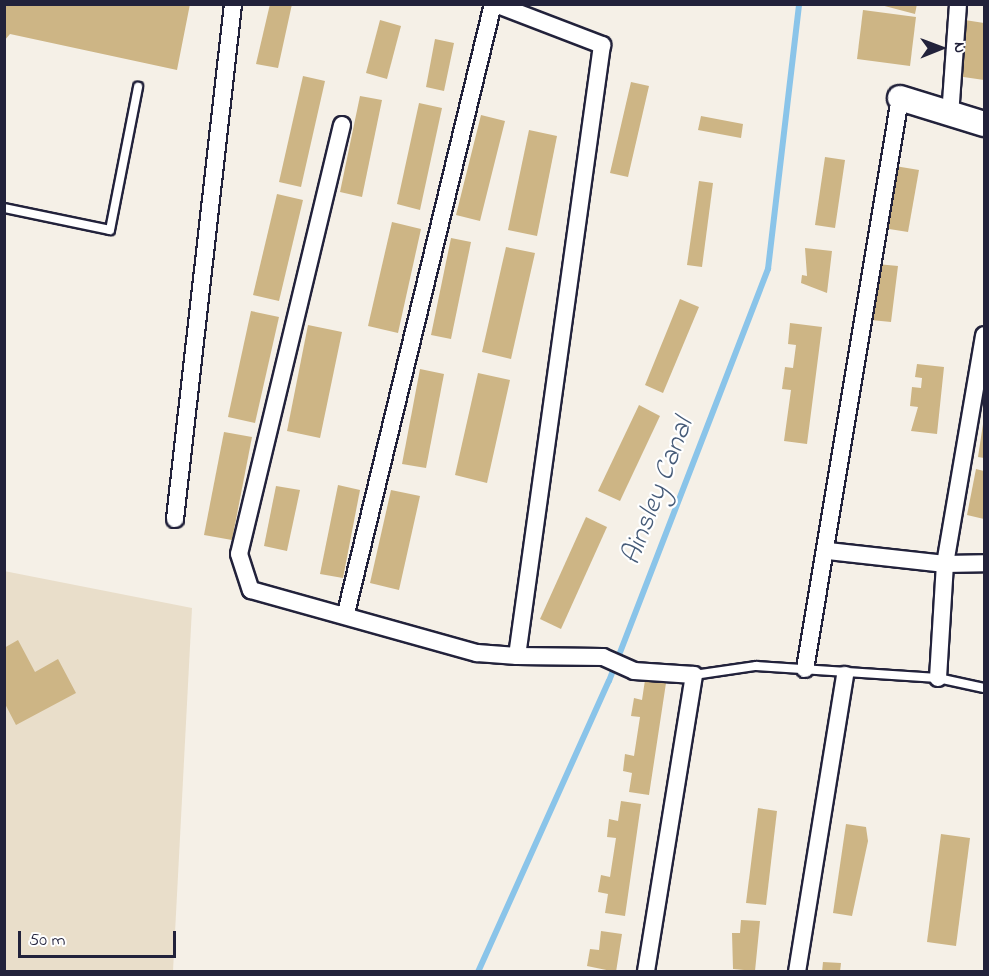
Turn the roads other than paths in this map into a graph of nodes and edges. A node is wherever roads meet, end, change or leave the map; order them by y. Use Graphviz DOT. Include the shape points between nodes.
graph roads {
  1 [pos="233,4"];
  2 [pos="494,4"];
  3 [pos="958,4"];
  4 [pos="138,87"];
  5 [pos="900,98"];
  6 [pos="950,116"];
  7 [pos="984,124"];
  8 [pos="342,125"];
  9 [pos="4,208"];
  10 [pos="984,335"];
  11 [pos="175,519"];
  12 [pos="828,550"];
  13 [pos="984,563"];
  14 [pos="945,564"];
  15 [pos="346,613"];
  16 [pos="517,656"];
  17 [pos="806,669"];
  18 [pos="694,675"];
  19 [pos="845,675"];
  20 [pos="938,678"];
  21 [pos="984,688"];
  22 [pos="646,972"];
  23 [pos="797,972"];
  1 -- 11 [label="street"];
  2 -- 15 [label="street"];
  2 -- 16 [label="street" via="595,39 602,45 603,61"];
  3 -- 6 [label="street"];
  4 -- 9 [label="lane" via="110,230"];
  5 -- 6 [label="street"];
  5 -- 12 [label="street"];
  6 -- 7 [label="street"];
  8 -- 15 [label="street" via="239,554 251,590"];
  10 -- 14 [label="street"];
  12 -- 14 [label="street"];
  12 -- 17 [label="street"];
  13 -- 14 [label="street"];
  14 -- 20 [label="street"];
  15 -- 16 [label="street" via="477,653"];
  16 -- 18 [label="street" via="603,657 634,671"];
  17 -- 18 [label="lane" via="727,666"];
  17 -- 19 [label="lane"];
  18 -- 22 [label="street"];
  19 -- 20 [label="lane"];
  19 -- 23 [label="street"];
  20 -- 21 [label="lane"];
}
